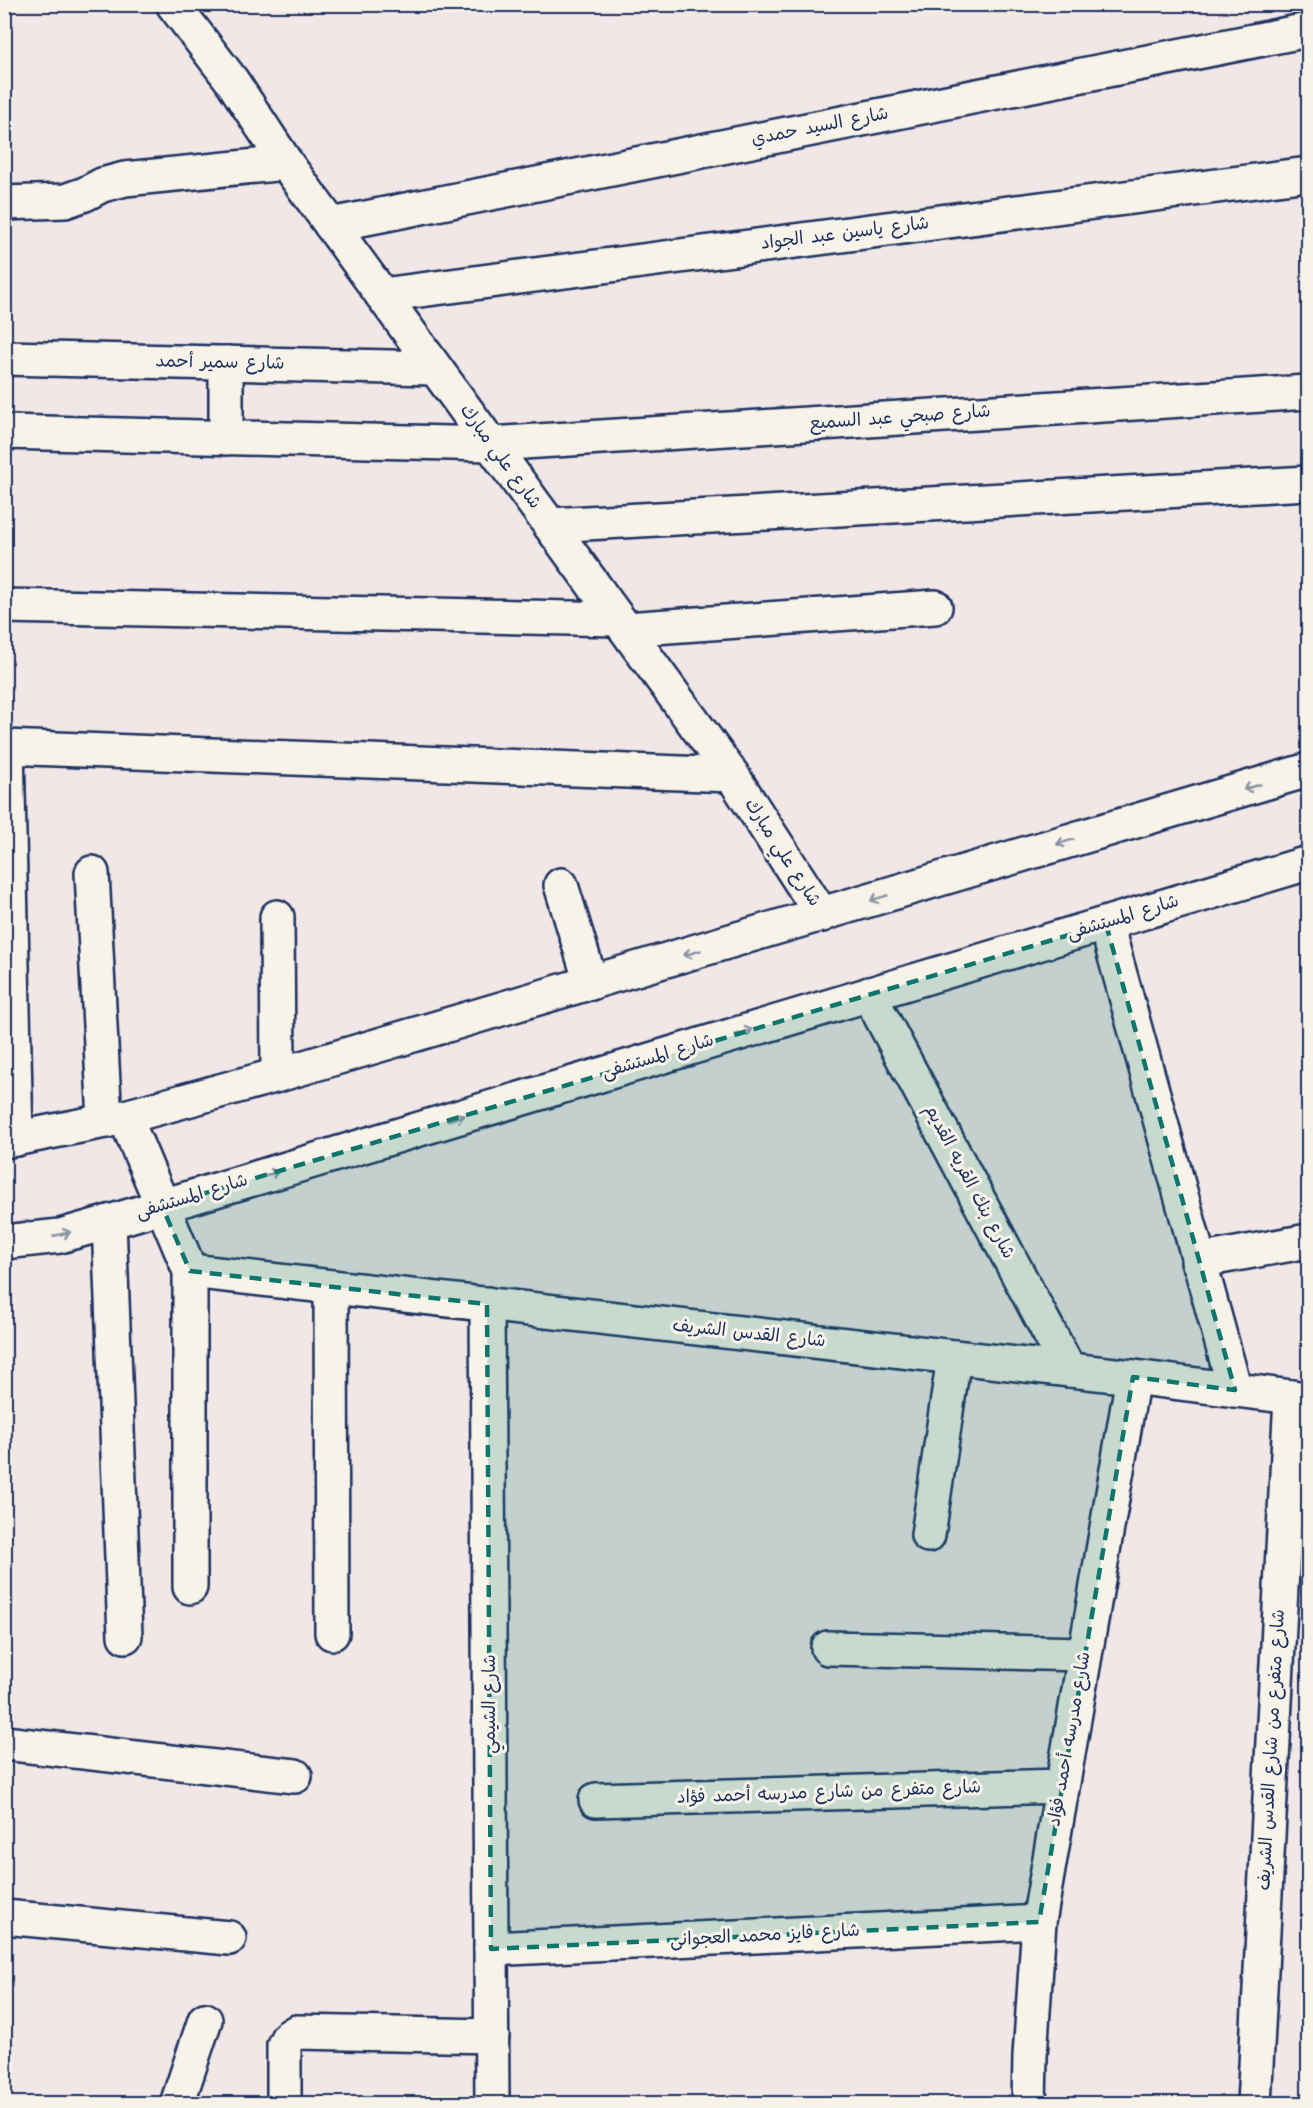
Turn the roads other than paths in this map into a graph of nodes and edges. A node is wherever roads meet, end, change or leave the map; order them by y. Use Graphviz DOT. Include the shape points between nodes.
graph roads {
  1 [pos="173,4"];
  2 [pos="1308,30"];
  3 [pos="286,163"];
  4 [pos="1308,174"];
  5 [pos="4,203"];
  6 [pos="331,225"];
  7 [pos="382,295"];
  8 [pos="4,358"];
  9 [pos="226,363"];
  10 [pos="435,368"];
  11 [pos="1308,392"];
  12 [pos="4,432"];
  13 [pos="226,438"];
  14 [pos="491,444"];
  15 [pos="1308,483"];
  16 [pos="550,525"];
  17 [pos="4,606"];
  18 [pos="935,607"];
  19 [pos="622,624"];
  20 [pos="6,747"];
  21 [pos="1308,770"];
  22 [pos="732,775"];
  23 [pos="1308,862"];
  24 [pos="92,873"];
  25 [pos="561,885"];
  26 [pos="822,915"];
  27 [pos="277,917"];
  28 [pos="1106,924"];
  29 [pos="591,983"];
  30 [pos="870,994"];
  31 [pos="278,1075"];
  32 [pos="115,1119"];
  33 [pos="10,1140"];
  34 [pos="162,1206"];
  35 [pos="109,1222"];
  36 [pos="1308,1241"];
  37 [pos="4,1242"];
  38 [pos="1198,1261"];
  39 [pos="190,1271"];
  40 [pos="331,1287"];
  41 [pos="487,1304"];
  42 [pos="954,1357"];
  43 [pos="1068,1370"];
  44 [pos="1133,1377"];
  45 [pos="1235,1390"];
  46 [pos="1300,1398"];
  47 [pos="928,1535"];
  48 [pos="190,1587"];
  49 [pos="332,1633"];
  50 [pos="125,1636"];
  51 [pos="828,1648"];
  52 [pos="1084,1654"];
  53 [pos="4,1743"];
  54 [pos="295,1776"];
  55 [pos="1061,1786"];
  56 [pos="596,1800"];
  57 [pos="4,1917"];
  58 [pos="1039,1922"];
  59 [pos="230,1938"];
  60 [pos="491,1948"];
  61 [pos="205,2020"];
  62 [pos="492,2036"];
  63 [pos="177,2103"];
  64 [pos="284,2103"];
  65 [pos="492,2103"];
  66 [pos="1029,2103"];
  67 [pos="1254,2103"];
  1 -- 3 [label="street, شارع علي مبارك" via="232,81"];
  2 -- 6 [label="street, شارع السيد حمدي"];
  3 -- 5 [label="street" via="125,178 65,201"];
  3 -- 6 [label="street, شارع علي مبارك"];
  4 -- 7 [label="street, شارع ياسين عبد الجواد"];
  6 -- 7 [label="street, شارع علي مبارك"];
  7 -- 10 [label="street, شارع علي مبارك"];
  8 -- 9 [label="street, شارع سمير أحمد"];
  9 -- 10 [label="street, شارع سمير أحمد"];
  9 -- 13 [label="street"];
  10 -- 14 [label="street, شارع علي مبارك"];
  11 -- 14 [label="street, شارع صبحي عبد السميع"];
  12 -- 13 [label="street, شارع صبحي عبد السميع"];
  13 -- 14 [label="street, شارع صبحي عبد السميع"];
  14 -- 16 [label="street, شارع علي مبارك"];
  15 -- 16 [label="street"];
  16 -- 19 [label="street, شارع علي مبارك"];
  17 -- 19 [label="street"];
  18 -- 19 [label="street"];
  19 -- 22 [label="street, شارع علي مبارك"];
  20 -- 22 [label="street"];
  20 -- 33 [label="street"];
  21 -- 26 [label="street, one-way"];
  22 -- 26 [label="street, شارع علي مبارك"];
  23 -- 28 [label="street, شارع المستشفى"];
  24 -- 32 [label="street"];
  25 -- 29 [label="street"];
  26 -- 29 [label="street, one-way"];
  27 -- 31 [label="street"];
  28 -- 30 [label="street, شارع المستشفى"];
  28 -- 38 [label="street"];
  29 -- 31 [label="street"];
  34 -- 30 [label="street, شارع المستشفى, one-way"];
  30 -- 43 [label="street, شارع بنك القريه القديم"];
  31 -- 32 [label="street"];
  32 -- 33 [label="street"];
  32 -- 34 [label="street"];
  34 -- 35 [label="street, شارع المستشفى"];
  34 -- 39 [label="street"];
  37 -- 35 [label="street, شارع المستشفى, one-way" via="60,1236"];
  35 -- 50 [label="street"];
  36 -- 38 [label="street"];
  38 -- 45 [label="street"];
  39 -- 40 [label="street, شارع القدس الشريف"];
  39 -- 48 [label="street"];
  40 -- 41 [label="street, شارع القدس الشريف"];
  40 -- 49 [label="street"];
  41 -- 42 [label="street, شارع القدس الشريف"];
  41 -- 60 [label="street, شارع الشيمي"];
  42 -- 43 [label="street, شارع القدس الشريف"];
  42 -- 47 [label="street"];
  43 -- 44 [label="street, شارع القدس الشريف"];
  44 -- 45 [label="street, شارع القدس الشريف"];
  44 -- 52 [label="street, شارع مدرسه أحمد فؤاد"];
  45 -- 46 [label="street, شارع القدس الشريف"];
  46 -- 67 [label="street, شارع متفرع من شارع القدس الشريف"];
  51 -- 52 [label="street"];
  52 -- 55 [label="street, شارع مدرسه أحمد فؤاد"];
  53 -- 54 [label="street"];
  55 -- 56 [label="street, شارع متفرع من شارع مدرسه أحمد فؤاد"];
  55 -- 58 [label="street, شارع مدرسه أحمد فؤاد"];
  57 -- 59 [label="street"];
  58 -- 60 [label="street, شارع فايز محمد العجوانى"];
  58 -- 66 [label="street, شارع مدرسه أحمد فؤاد"];
  60 -- 62 [label="street, شارع الشيمي"];
  61 -- 63 [label="street"];
  62 -- 64 [label="street" via="296,2032 284,2045"];
  62 -- 65 [label="street, شارع الشيمي"];
}
